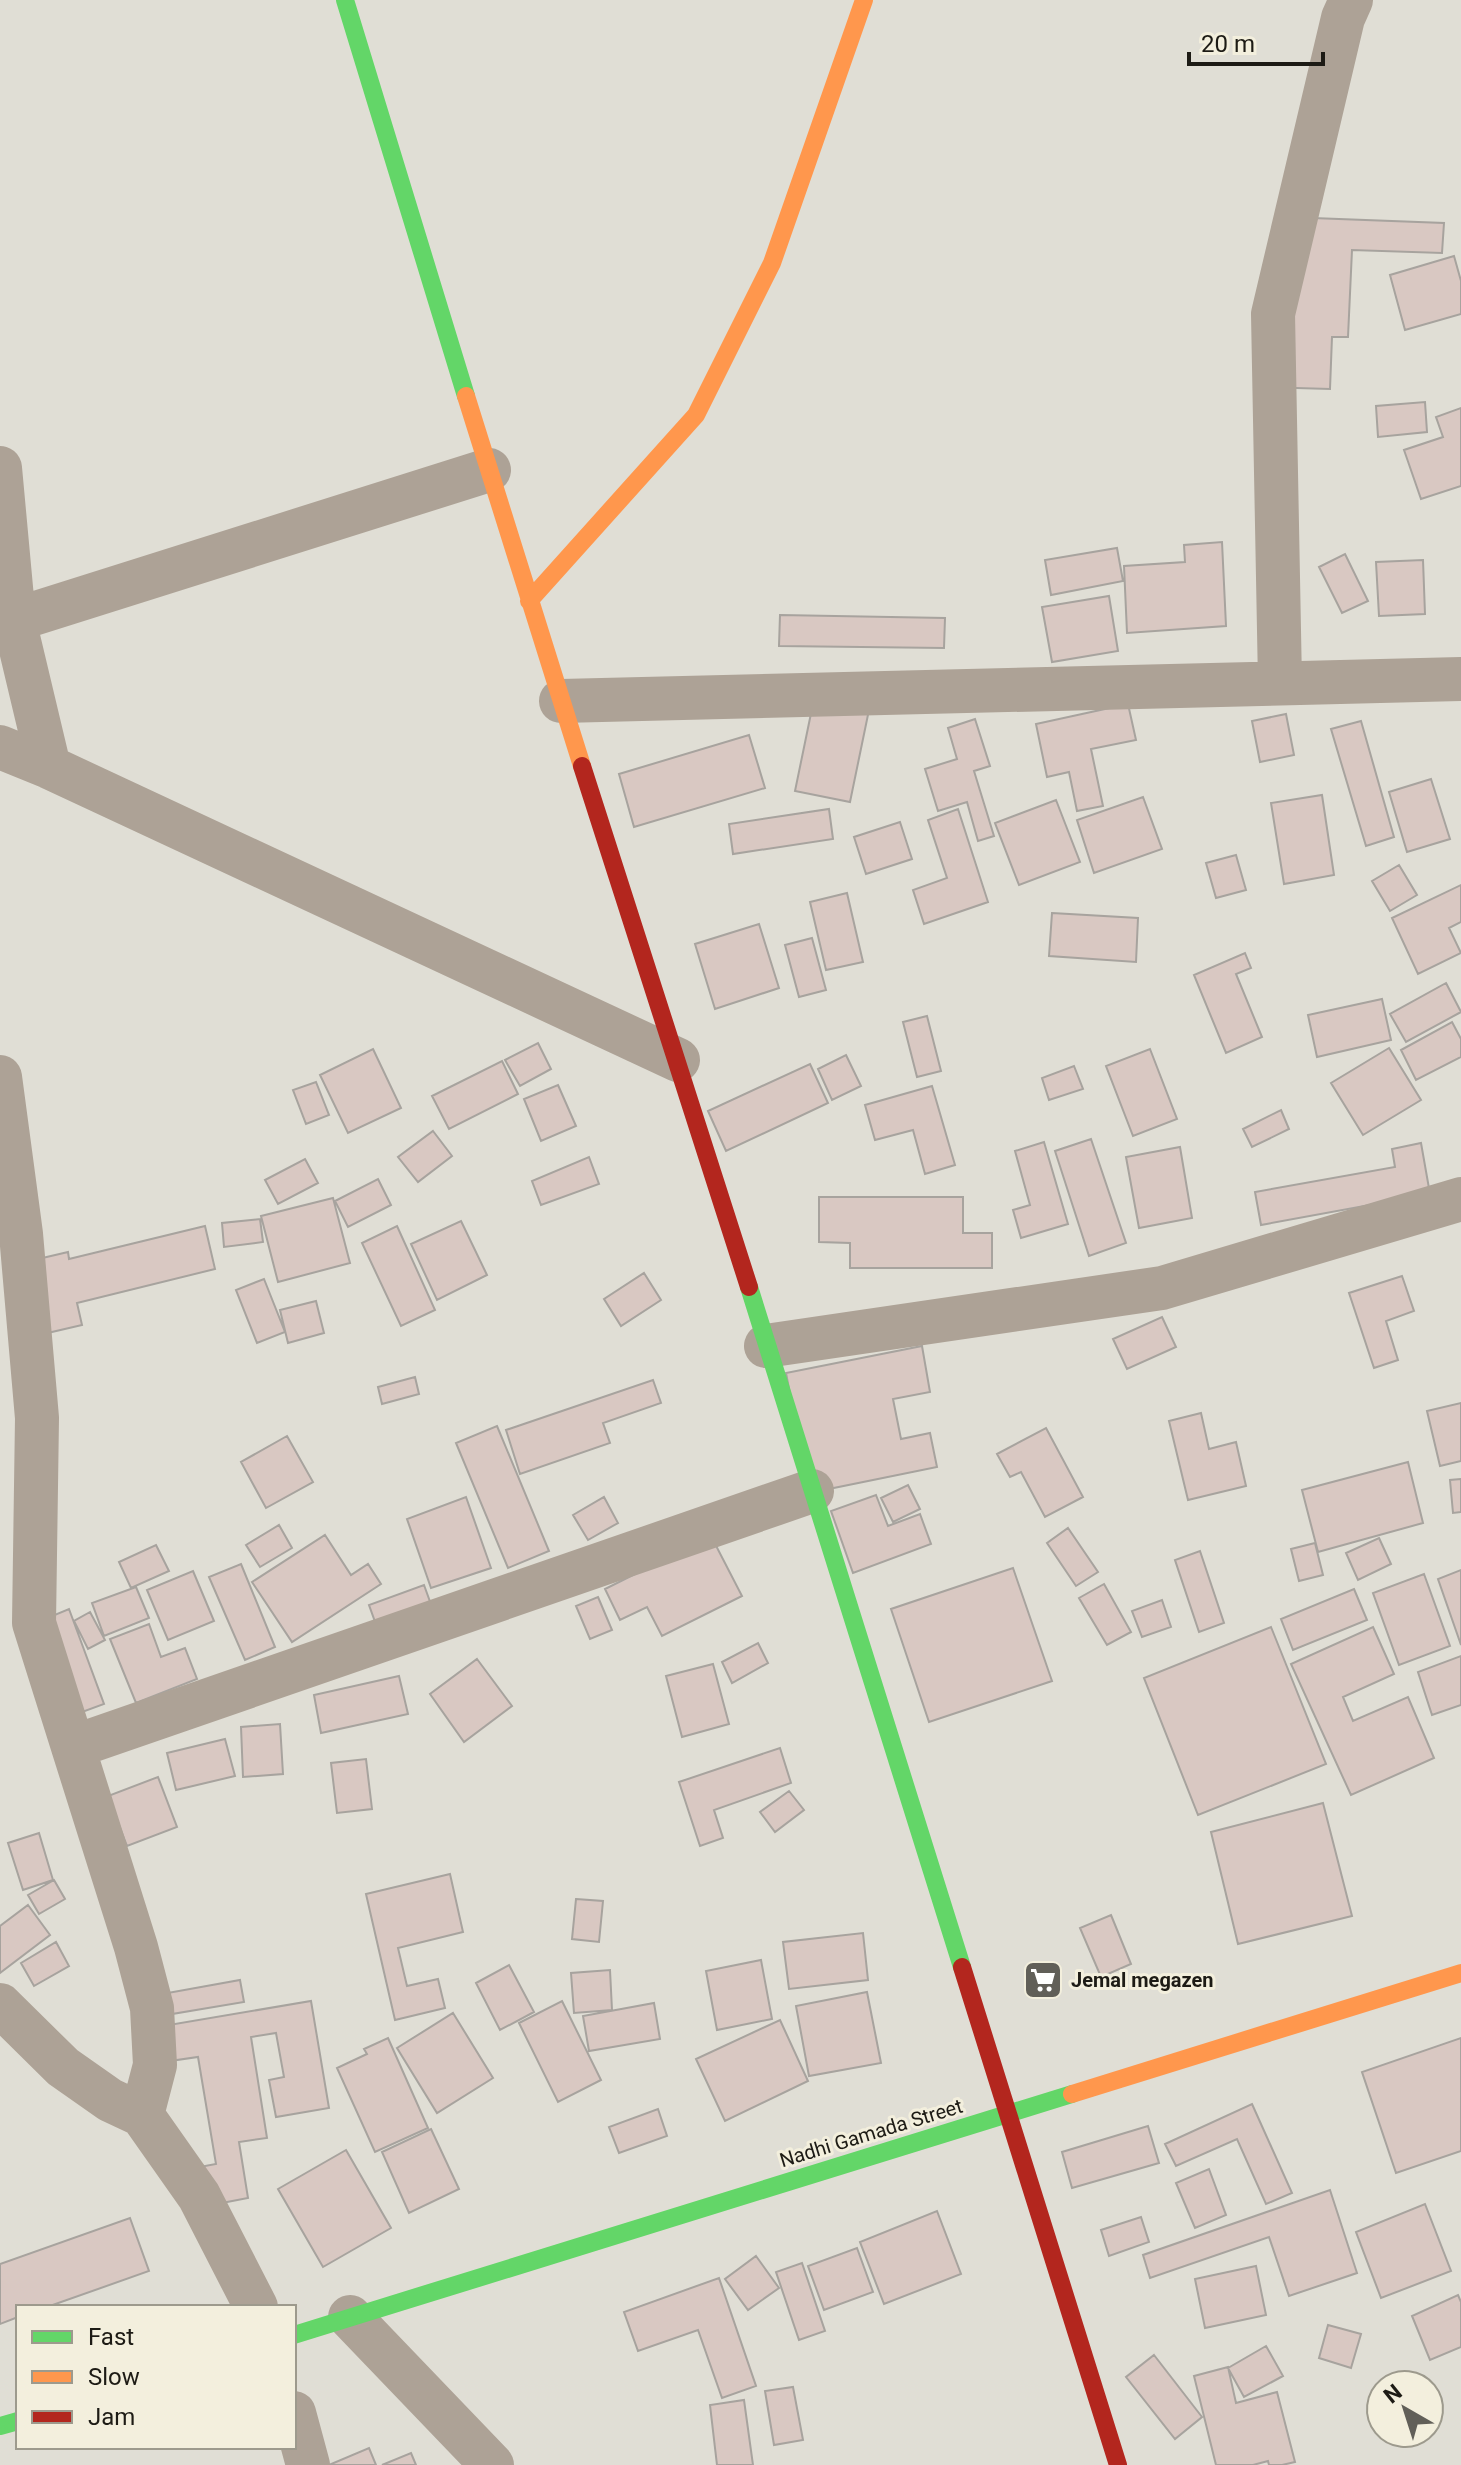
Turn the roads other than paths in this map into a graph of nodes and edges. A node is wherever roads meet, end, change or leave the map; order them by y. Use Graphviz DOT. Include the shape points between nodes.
graph roads {
  1 [pos="345,0"];
  2 [pos="864,0"];
  3 [pos="1351,0"];
  4 [pos="0,468"];
  5 [pos="489,470"];
  6 [pos="529,601"];
  7 [pos="14,620"];
  8 [pos="1461,679"];
  9 [pos="1280,683"];
  10 [pos="561,701"];
  11 [pos="0,747"];
  12 [pos="49,767"];
  13 [pos="678,1060"];
  14 [pos="0,1077"];
  15 [pos="1461,1199"];
  16 [pos="766,1346"];
  17 [pos="812,1491"];
  18 [pos="73,1747"];
  19 [pos="1461,1973"];
  20 [pos="0,2005"];
  21 [pos="1009,2113"];
  22 [pos="142,2115"];
  23 [pos="255,2305"];
  24 [pos="350,2317"];
  25 [pos="296,2334"];
  26 [pos="296,2420"];
  27 [pos="308,2465"];
  28 [pos="492,2465"];
  29 [pos="1118,2465"];
  1 -- 5 [label="street"];
  2 -- 6 [label="street" via="772,263 696,415"];
  3 -- 9 [label="street" via="1273,314"];
  4 -- 7 [label="street"];
  5 -- 6 [label="street"];
  5 -- 7 [label="street"];
  6 -- 10 [label="street"];
  7 -- 12 [label="street"];
  8 -- 9 [label="street"];
  9 -- 10 [label="street"];
  10 -- 13 [label="street"];
  11 -- 12 [label="street"];
  12 -- 13 [label="street"];
  13 -- 16 [label="street"];
  14 -- 18 [label="street" via="37,1418 34,1623"];
  15 -- 16 [label="street" via="1162,1288"];
  16 -- 17 [label="street"];
  17 -- 18 [label="street"];
  17 -- 21 [label="street"];
  18 -- 22 [label="street" via="152,2008 155,2065"];
  19 -- 21 [label="street, Nadhi Gamada Street"];
  20 -- 22 [label="street" via="63,2067"];
  21 -- 24 [label="street, Nadhi Gamada Street"];
  21 -- 29 [label="street"];
  22 -- 23 [label="street" via="199,2196"];
  24 -- 25 [label="street, Nadhi Gamada Street"];
  24 -- 28 [label="street"];
  26 -- 27 [label="street"];
}
